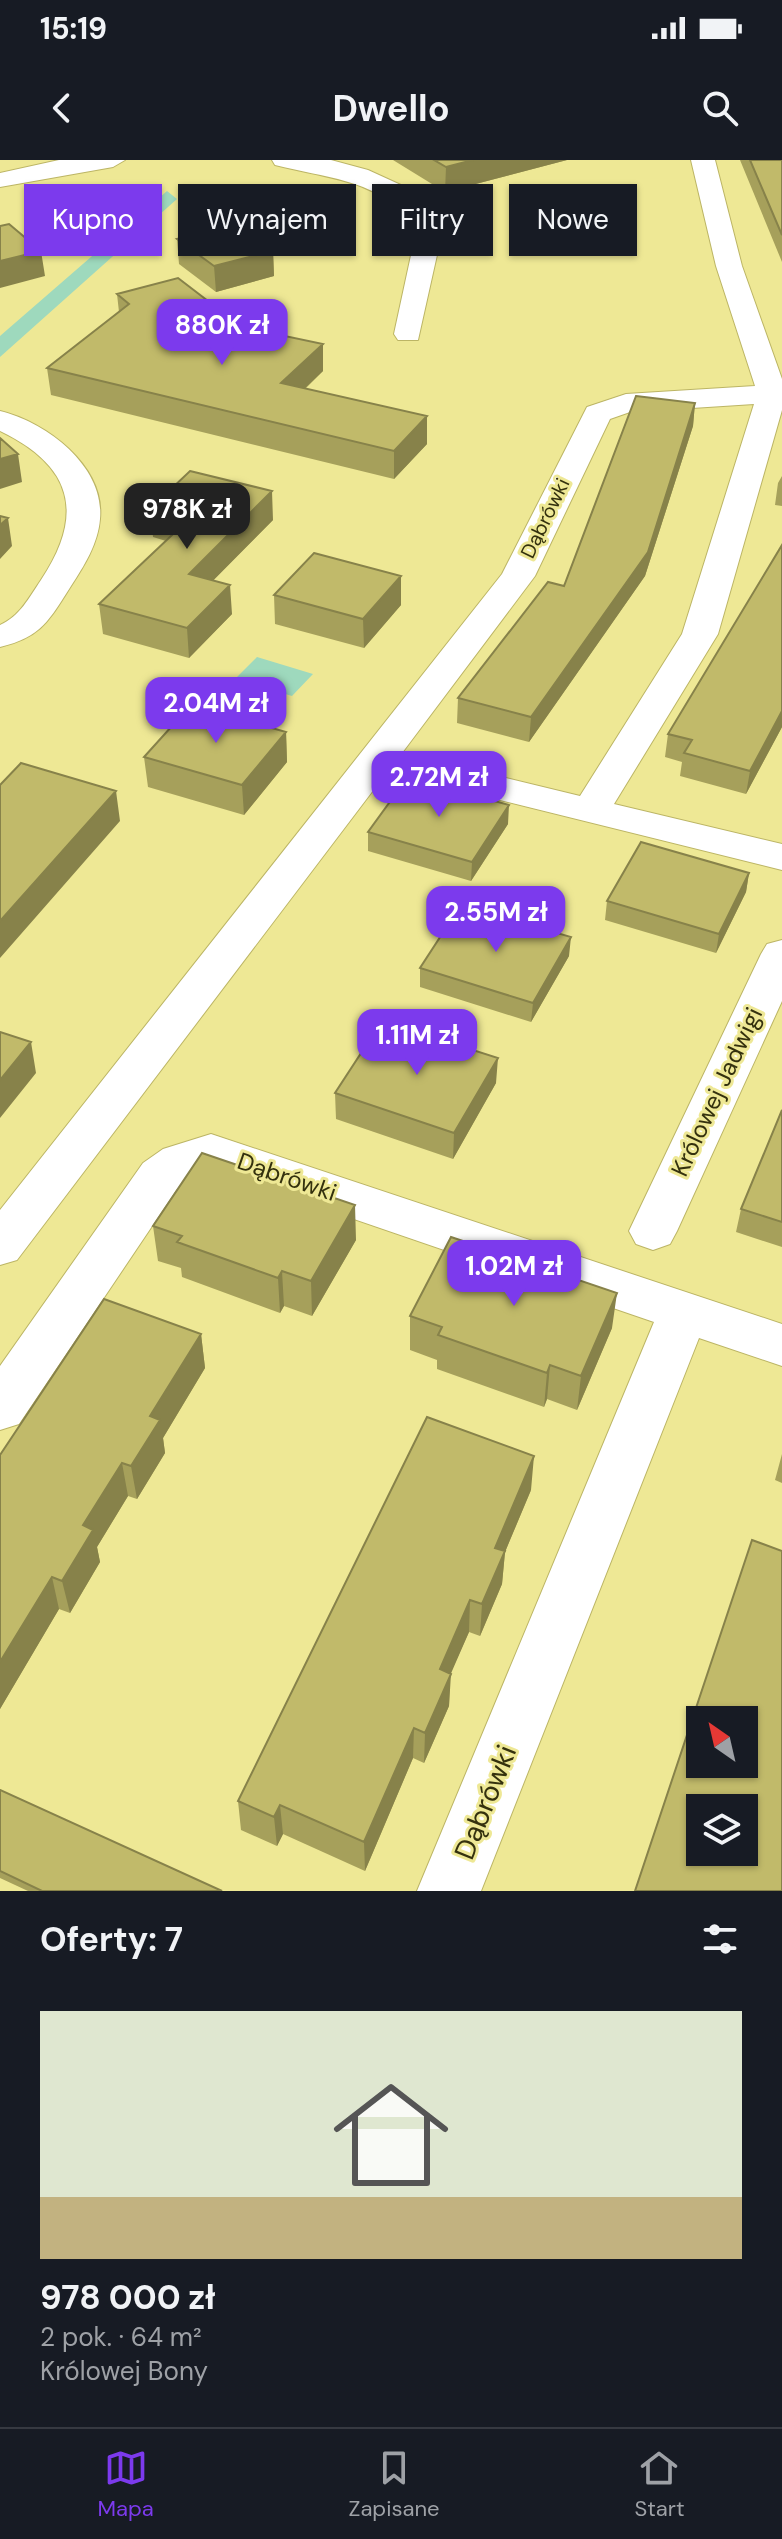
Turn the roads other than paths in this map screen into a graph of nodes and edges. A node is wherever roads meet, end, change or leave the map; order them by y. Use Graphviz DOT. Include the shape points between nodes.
graph roads {
  1 [pos="113,160"];
  2 [pos="284,160"];
  3 [pos="703,160"];
  4 [pos="0,180"];
  5 [pos="408,334"];
  6 [pos="777,393"];
  7 [pos="0,420"];
  8 [pos="0,636"];
  9 [pos="376,758"];
  10 [pos="590,811"];
  11 [pos="782,857"];
  12 [pos="782,954"];
  13 [pos="653,1231"];
  14 [pos="0,1246"];
  15 [pos="684,1312"];
  16 [pos="782,1345"];
  17 [pos="0,1408"];
  18 [pos="449,1891"];
  1 -- 4 [label="street"];
  2 -- 5 [label="street" via="355,174 401,197 422,216 426,246"];
  3 -- 6 [label="street" via="729,266"];
  6 -- 9 [label="street, Dąbrówki" via="626,403 598,413 518,576"];
  6 -- 10 [label="street" via="700,634"];
  7 -- 8 [label="street" via="31,436 64,464 83,496 85,519 74,554 42,606 26,627"];
  9 -- 10 [label="street"];
  9 -- 14 [label="street, Dąbrówki"];
  10 -- 11 [label="street"];
  12 -- 13 [label="street, Królowej Jadwigi"];
  15 -- 16 [label="street, Dąbrówki"];
  15 -- 17 [label="street, Dąbrówki" via="211,1152 180,1162 160,1176"];
  15 -- 18 [label="street, Dąbrówki"];
}
